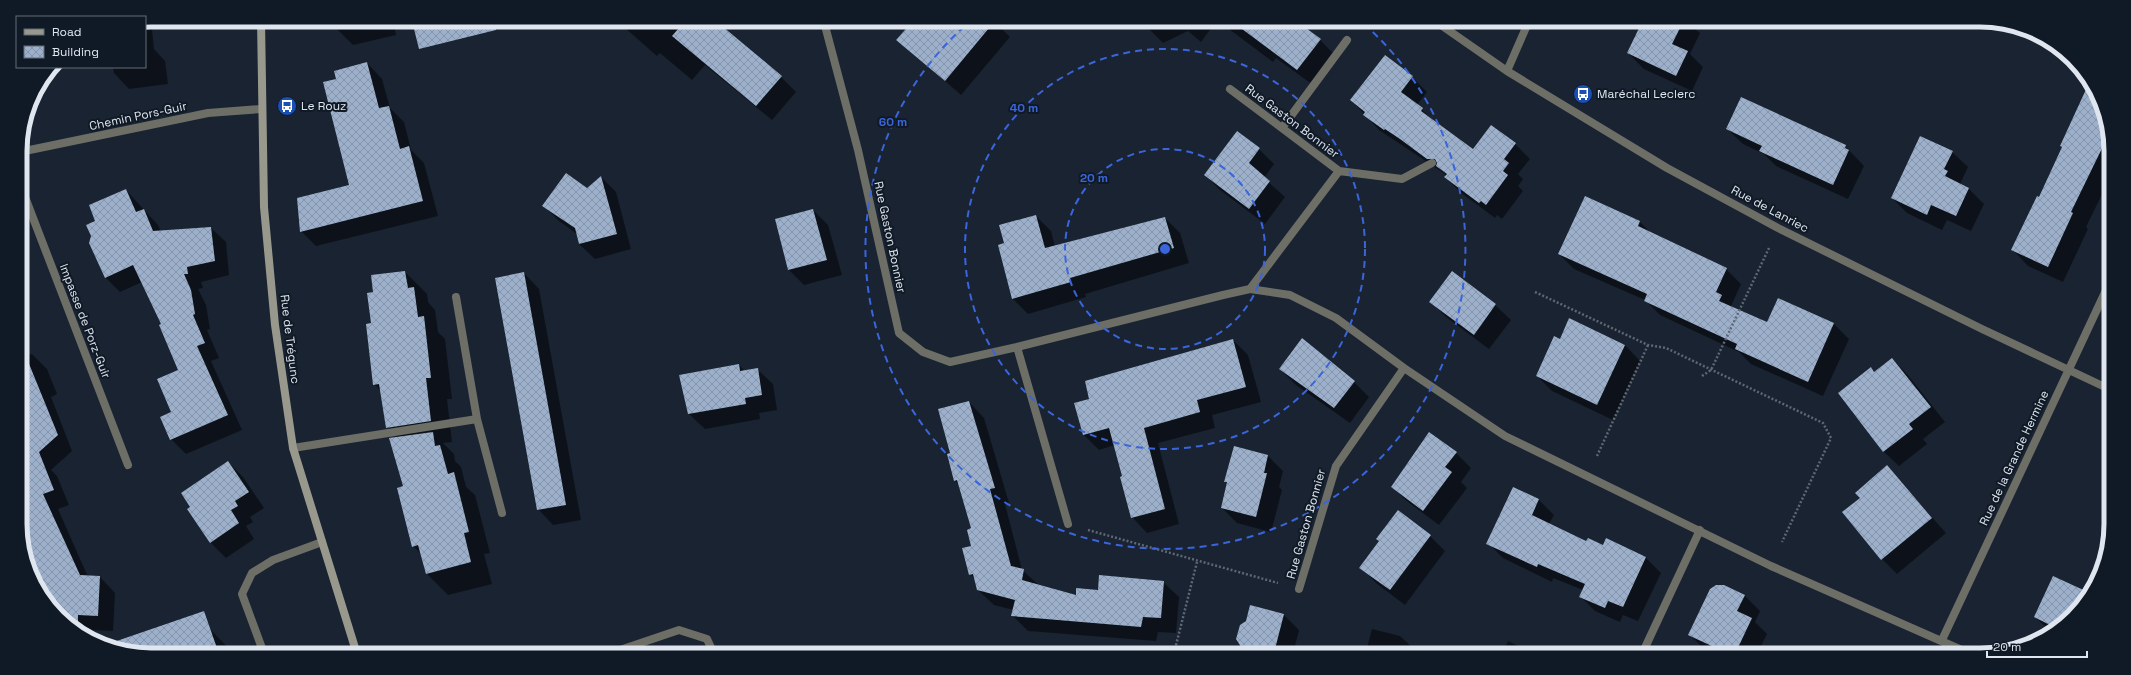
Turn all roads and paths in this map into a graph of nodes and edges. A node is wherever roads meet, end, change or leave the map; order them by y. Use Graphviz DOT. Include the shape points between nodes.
graph roads {
  1 [pos="261,27"];
  2 [pos="825,27"];
  3 [pos="1444,27"];
  4 [pos="1526,27"];
  5 [pos="1347,40"];
  6 [pos="1507,71"];
  7 [pos="1230,89"];
  8 [pos="261,109"];
  9 [pos="1282,128"];
  10 [pos="27,151"];
  11 [pos="1432,163"];
  12 [pos="1339,171"];
  13 [pos="27,202"];
  14 [pos="1778,228"];
  15 [pos="1250,289"];
  16 [pos="1535,292"];
  17 [pos="2104,294"];
  18 [pos="456,297"];
  19 [pos="1648,345"];
  20 [pos="1017,347"];
  21 [pos="1404,368"];
  22 [pos="1711,370"];
  23 [pos="2068,370"];
  24 [pos="1702,376"];
  25 [pos="2104,387"];
  26 [pos="477,419"];
  27 [pos="293,448"];
  28 [pos="1597,456"];
  29 [pos="128,465"];
  30 [pos="502,513"];
  31 [pos="1068,524"];
  32 [pos="1700,530"];
  33 [pos="322,542"];
  34 [pos="1782,542"];
  35 [pos="1198,562"];
  36 [pos="1299,589"];
  37 [pos="1942,640"];
  38 [pos="262,648"];
  39 [pos="355,648"];
  40 [pos="626,648"];
  41 [pos="711,648"];
  42 [pos="1175,648"];
  43 [pos="1645,648"];
  44 [pos="1959,648"];
  1 -- 8 [label="main road, Rue de Trégunc"];
  2 -- 20 [label="street, Rue Gaston Bonnier" via="858,150 899,333 923,352 950,362"];
  3 -- 6 [label="street, Rue de Lanriec"];
  4 -- 6 [label="street"];
  5 -- 9 [label="street"];
  6 -- 14 [label="street, Rue de Lanriec" via="1667,168"];
  7 -- 9 [label="street, Rue Gaston Bonnier"];
  8 -- 10 [label="street, Chemin Pors-Guir" via="208,113"];
  8 -- 27 [label="main road, Rue de Trégunc" via="264,206 274,325"];
  9 -- 12 [label="street, Rue Gaston Bonnier"];
  11 -- 12 [label="street, Rue Gaston Bonnier" via="1402,179"];
  12 -- 15 [label="street, Rue Gaston Bonnier"];
  13 -- 29 [label="street, Impasse de Porz-Guir"];
  14 -- 22 [label="path"];
  14 -- 23 [label="street, Rue de Lanriec"];
  15 -- 20 [label="street, Rue Gaston Bonnier"];
  15 -- 21 [label="street, Rue Gaston Bonnier" via="1290,295 1336,318"];
  16 -- 19 [label="path"];
  17 -- 23 [label="street, Rue de la Grande Hermine"];
  18 -- 26 [label="street"];
  19 -- 22 [label="path" via="1666,348"];
  19 -- 28 [label="path"];
  20 -- 31 [label="street"];
  21 -- 32 [label="street, Rue Gaston Bonnier" via="1505,436"];
  21 -- 36 [label="street, Rue Gaston Bonnier" via="1336,466"];
  22 -- 24 [label="path"];
  22 -- 34 [label="path" via="1823,423 1831,438"];
  23 -- 25 [label="street, Rue de Lanriec"];
  23 -- 37 [label="street, Rue de la Grande Hermine"];
  26 -- 27 [label="street"];
  26 -- 30 [label="street"];
  27 -- 33 [label="main road, Rue de Trégunc"];
  31 -- 35 [label="path"];
  32 -- 37 [label="street, Rue Gaston Bonnier" via="1771,566"];
  32 -- 43 [label="street"];
  33 -- 38 [label="street" via="273,560 252,573 242,594"];
  33 -- 39 [label="main road, Rue de Trégunc"];
  35 -- 36 [label="path"];
  35 -- 42 [label="path"];
  37 -- 44 [label="street, Rue Gaston Bonnier"];
  40 -- 41 [label="street" via="679,630 707,639"];
}
